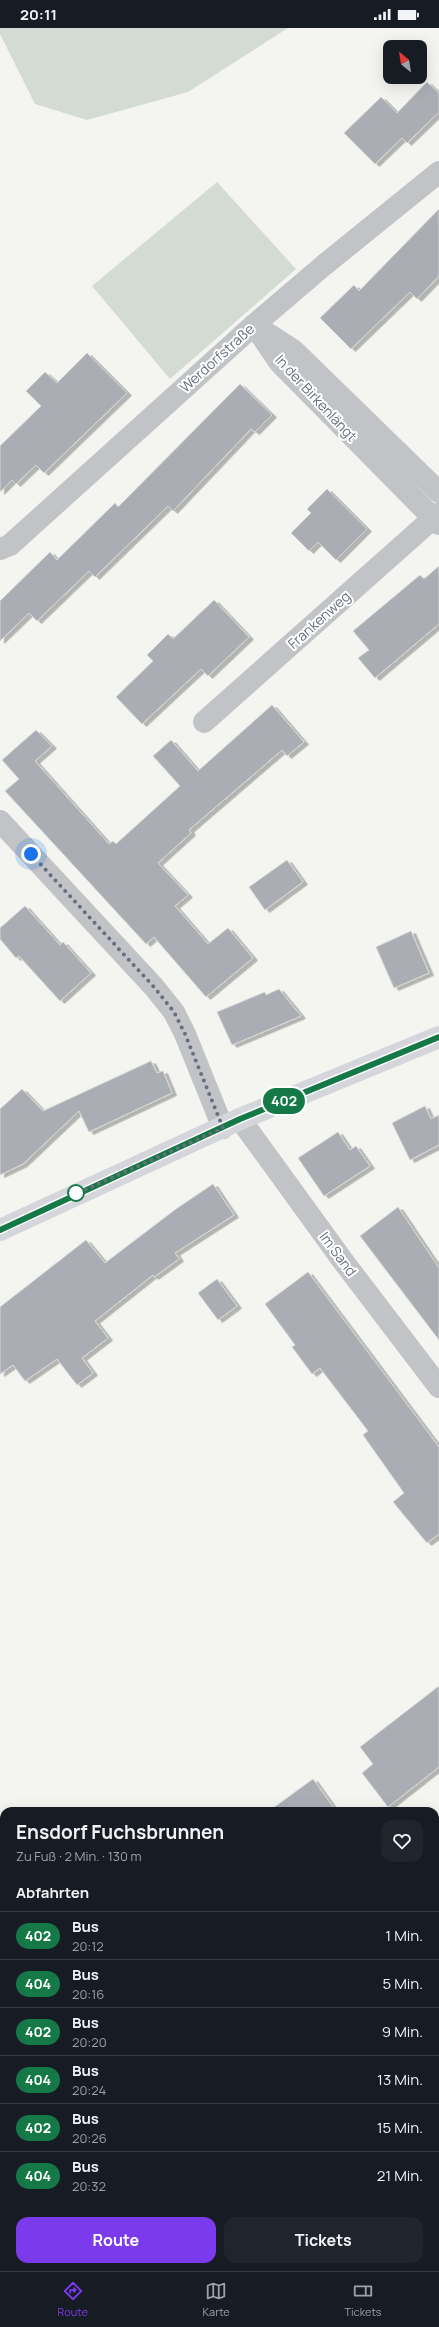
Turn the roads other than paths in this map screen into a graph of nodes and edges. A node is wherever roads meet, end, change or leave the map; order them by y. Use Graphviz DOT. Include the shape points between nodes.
graph roads {
  1 [pos="439,172"];
  2 [pos="254,325"];
  3 [pos="439,492"];
  4 [pos="437,518"];
  5 [pos="0,549"];
  6 [pos="204,722"];
  7 [pos="0,821"];
  8 [pos="439,1037"];
  9 [pos="231,1124"];
  10 [pos="0,1230"];
  11 [pos="439,1387"];
  1 -- 2 [label="street, Werdorfstraße"];
  2 -- 3 [label="street, In der Birkenlängt" via="293,350"];
  2 -- 4 [label="street, In der Birkenlängt" via="280,363"];
  2 -- 5 [label="street, Werdorfstraße" via="10,545"];
  4 -- 6 [label="street, Frankenweg"];
  7 -- 9 [label="street, Im Sand" via="154,987 174,1012"];
  8 -- 9 [label="main road"];
  9 -- 10 [label="main road" via="110,1177"];
  9 -- 11 [label="street, Im Sand" via="343,1261"];
}
